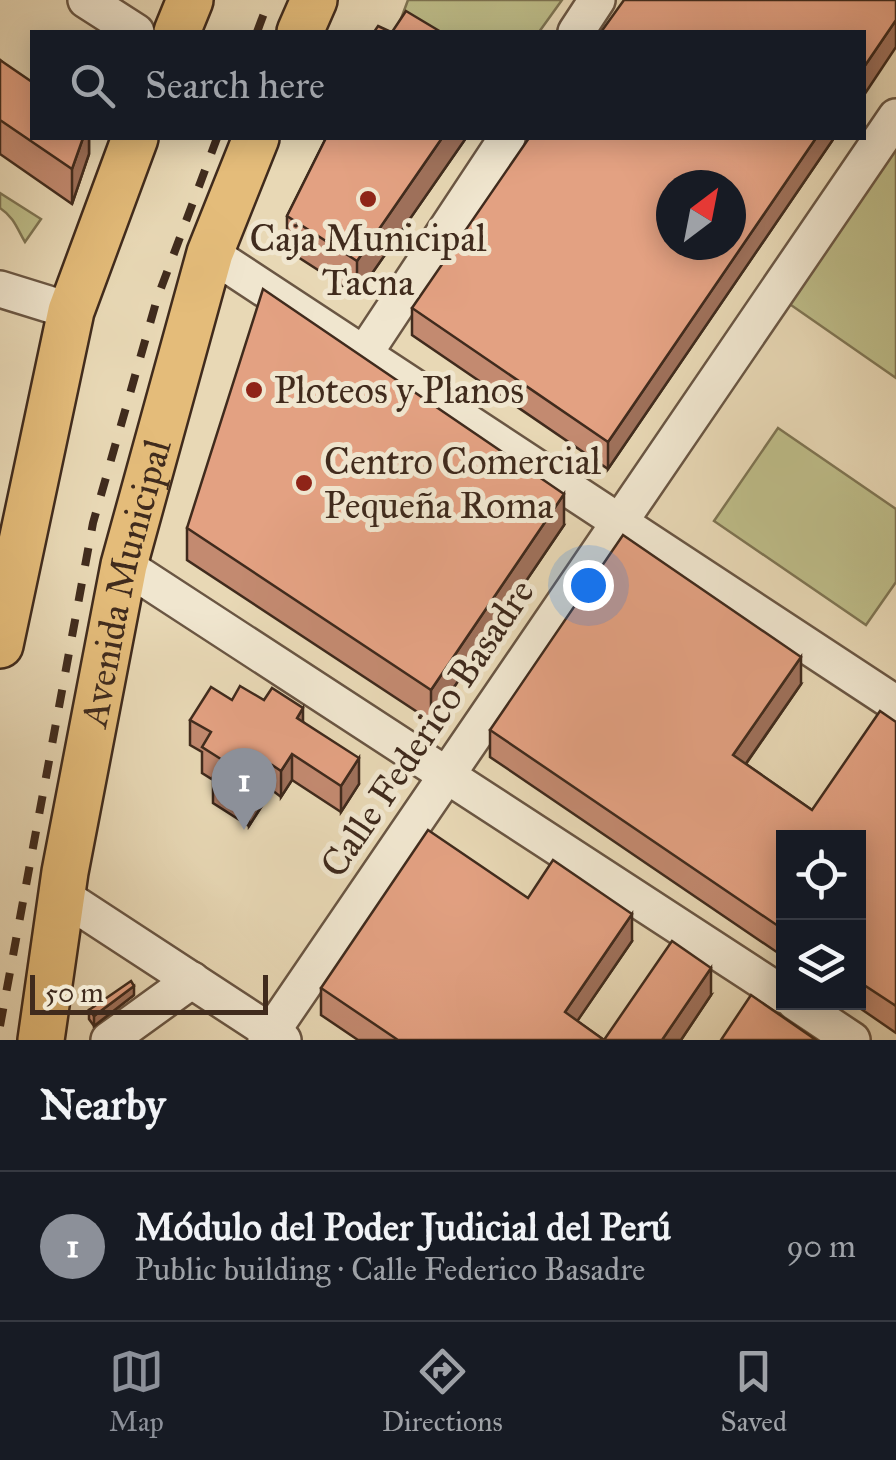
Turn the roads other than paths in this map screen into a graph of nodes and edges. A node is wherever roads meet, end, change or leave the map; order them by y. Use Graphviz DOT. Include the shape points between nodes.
graph roads {
  1 [pos="86,0"];
  2 [pos="190,0"];
  3 [pos="314,0"];
  4 [pos="597,0"];
  5 [pos="133,30"];
  6 [pos="178,30"];
  7 [pos="301,30"];
  8 [pos="577,30"];
  9 [pos="896,117"];
  10 [pos="134,140"];
  11 [pos="255,140"];
  12 [pos="506,140"];
  13 [pos="210,253"];
  14 [pos="0,289"];
  15 [pos="71,311"];
  16 [pos="364,354"];
  17 [pos="620,522"];
  18 [pos="124,565"];
  19 [pos="5,596"];
  20 [pos="0,645"];
  21 [pos="896,704"];
  22 [pos="447,776"];
  23 [pos="62,895"];
  24 [pos="192,980"];
  25 [pos="776,990"];
  26 [pos="807,1010"];
  27 [pos="273,1037"];
  28 [pos="41,1040"];
  29 [pos="110,1040"];
  30 [pos="852,1040"];
  1 -- 5 [label="street"];
  2 -- 6 [label="main road"];
  3 -- 7 [label="main road"];
  4 -- 8 [label="street"];
  9 -- 17 [label="street, Calle Federico Basadre"];
  10 -- 15 [label="main road"];
  11 -- 13 [label="main road, Avenida Municipal"];
  12 -- 16 [label="street"];
  13 -- 16 [label="street"];
  13 -- 18 [label="main road, Avenida Municipal"];
  14 -- 15 [label="street"];
  15 -- 19 [label="main road"];
  16 -- 17 [label="street"];
  17 -- 21 [label="street"];
  17 -- 22 [label="street, Calle Federico Basadre"];
  18 -- 22 [label="street"];
  18 -- 23 [label="main road, Avenida Municipal"];
  19 -- 20 [label="main road"];
  22 -- 25 [label="street"];
  22 -- 27 [label="street, Calle Federico Basadre"];
  23 -- 24 [label="street"];
  23 -- 28 [label="main road, Avenida Municipal"];
  24 -- 27 [label="street"];
  24 -- 29 [label="street"];
  26 -- 30 [label="street"];
}
